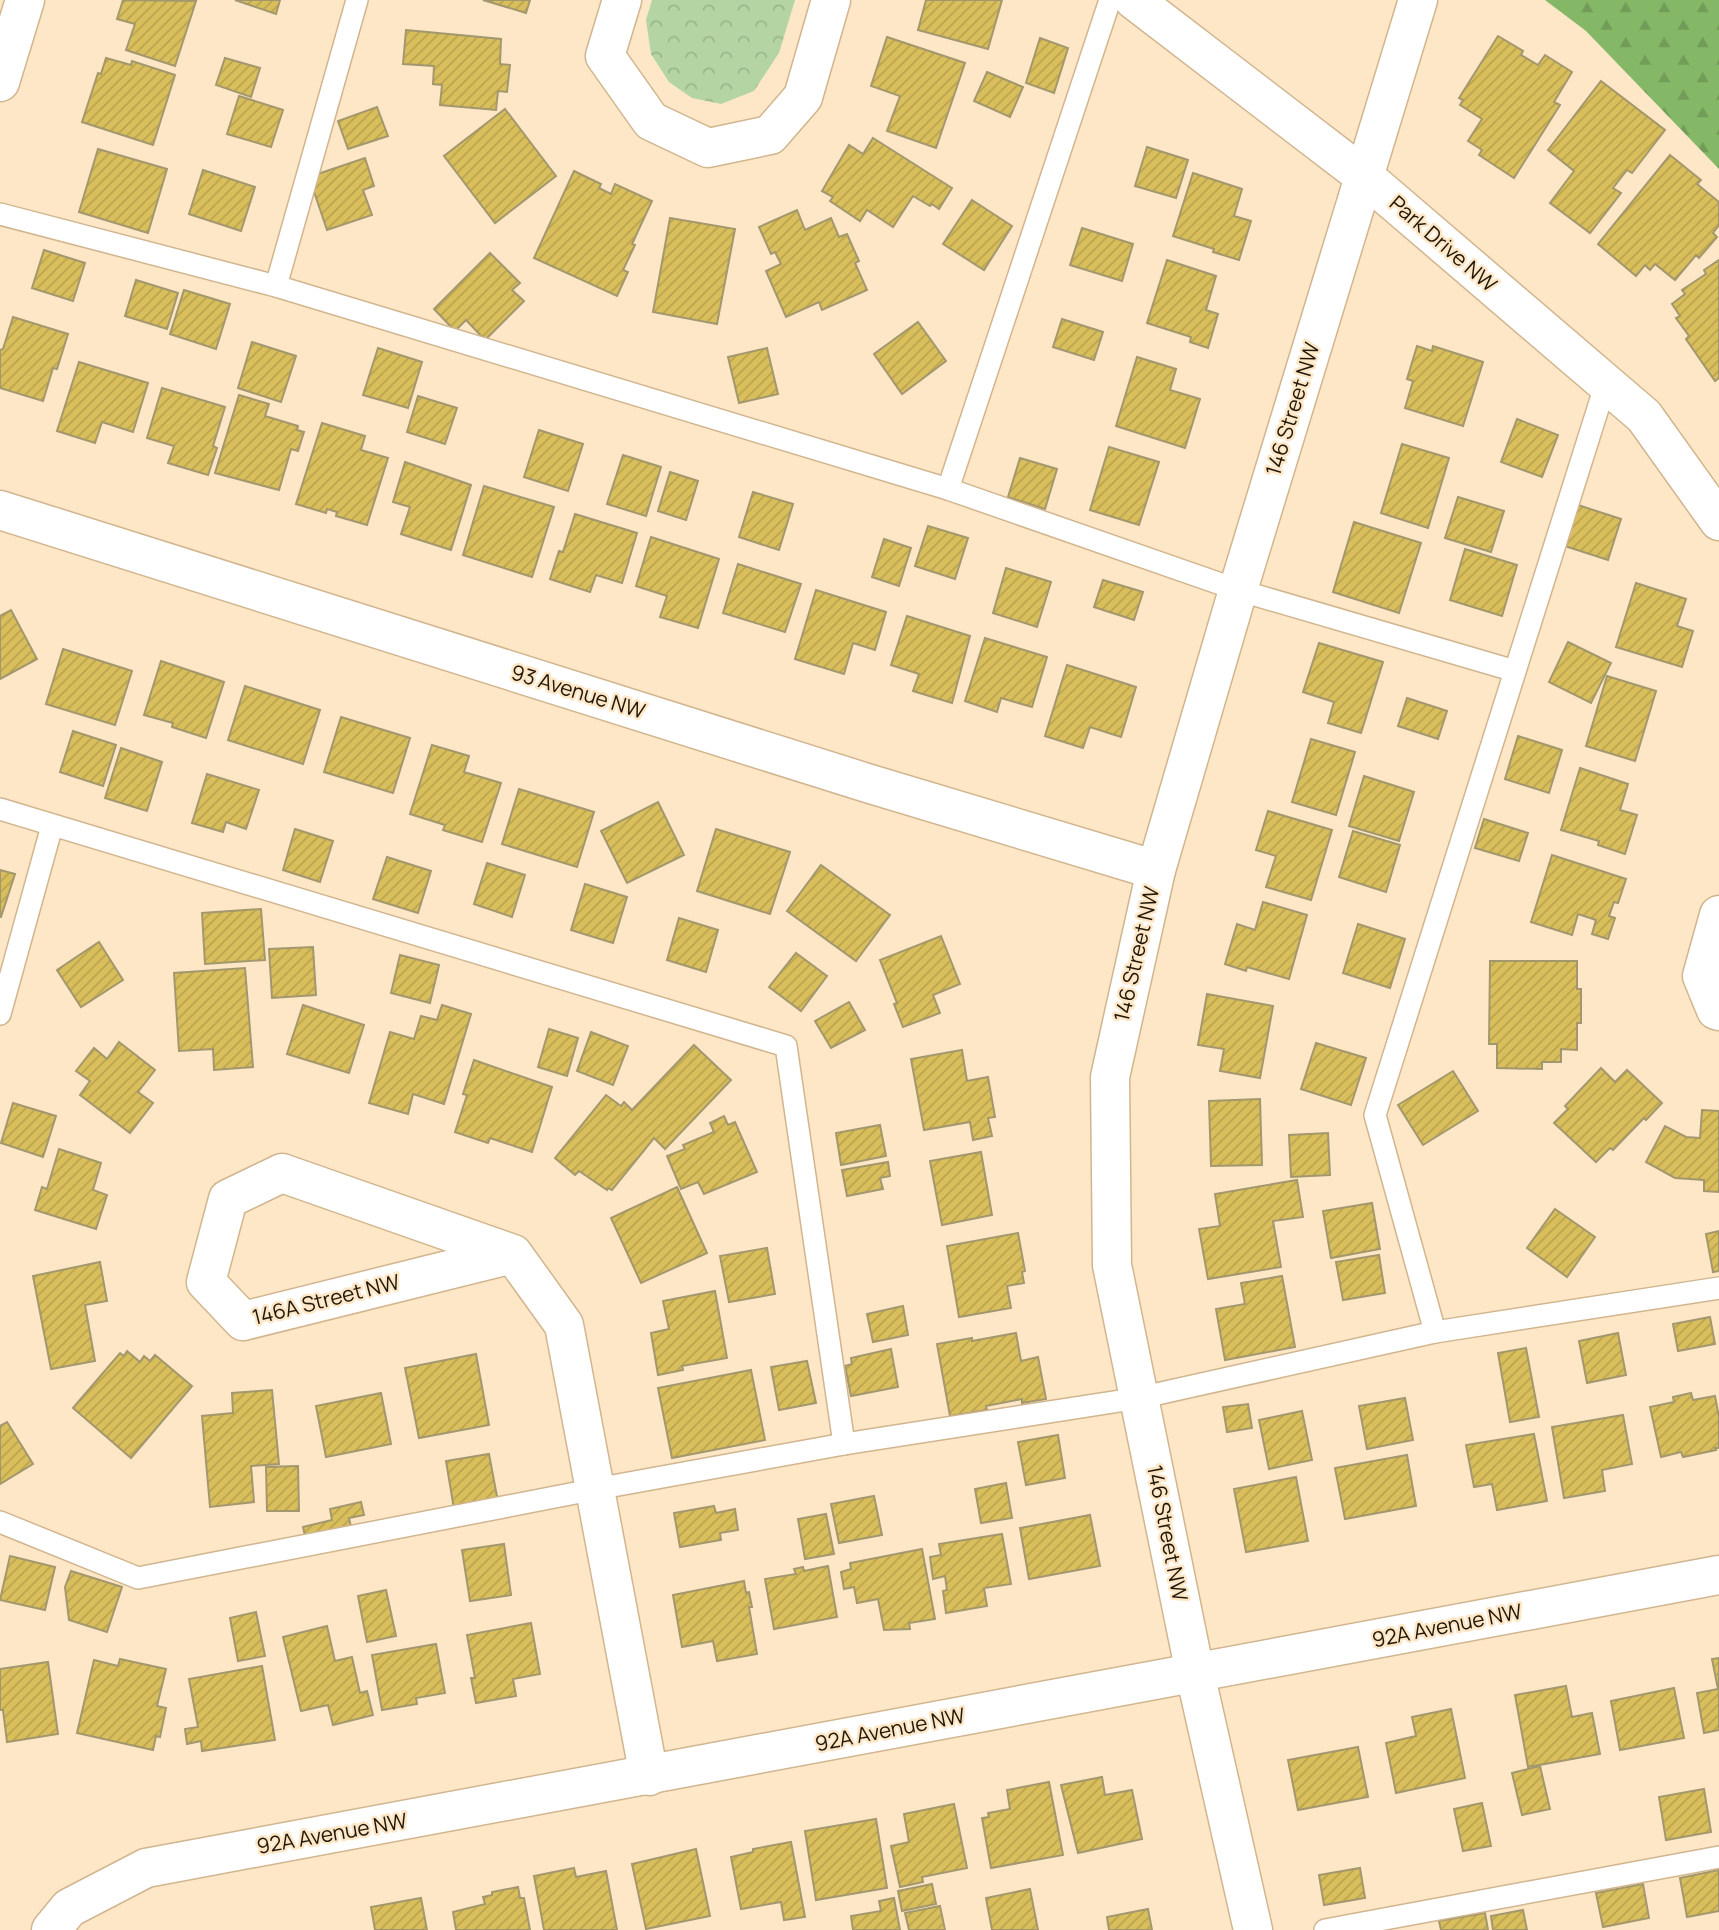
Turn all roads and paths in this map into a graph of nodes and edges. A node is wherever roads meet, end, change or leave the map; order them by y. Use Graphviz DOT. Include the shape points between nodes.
graph roads {
  1 [pos="25,0"];
  2 [pos="357,0"];
  3 [pos="622,0"];
  4 [pos="831,0"];
  5 [pos="1110,0"];
  6 [pos="1134,0"];
  7 [pos="1418,0"];
  8 [pos="0,82"];
  9 [pos="1364,177"];
  10 [pos="0,214"];
  11 [pos="276,286"];
  12 [pos="1606,383"];
  13 [pos="948,489"];
  14 [pos="0,510"];
  15 [pos="1719,521"];
  16 [pos="1238,590"];
  17 [pos="1515,671"];
  18 [pos="0,809"];
  19 [pos="52,826"];
  20 [pos="1156,870"];
  21 [pos="1719,915"];
  22 [pos="1719,1011"];
  23 [pos="0,1014"];
  24 [pos="513,1254"];
  25 [pos="1719,1288"];
  26 [pos="1435,1332"];
  27 [pos="1139,1398"];
  28 [pos="844,1444"];
  29 [pos="596,1489"];
  30 [pos="0,1522"];
  31 [pos="1719,1575"];
  32 [pos="1195,1673"];
  33 [pos="649,1776"];
  34 [pos="1719,1857"];
  35 [pos="60,1919"];
  36 [pos="1253,1930"];
  37 [pos="1325,1930"];
  1 -- 8 [label="street"];
  2 -- 11 [label="lane"];
  3 -- 4 [label="street" via="605,56 651,121 708,148 770,135 803,97"];
  5 -- 13 [label="lane"];
  6 -- 9 [label="street, Park Drive NW"];
  7 -- 9 [label="street, 146 Street NW"];
  9 -- 12 [label="street, Park Drive NW"];
  9 -- 16 [label="street, 146 Street NW"];
  10 -- 11 [label="lane"];
  11 -- 13 [label="lane"];
  12 -- 15 [label="street, Park Drive NW" via="1644,416"];
  12 -- 17 [label="lane"];
  13 -- 16 [label="lane"];
  14 -- 20 [label="street, 93 Avenue NW"];
  16 -- 17 [label="lane"];
  16 -- 20 [label="street, 146 Street NW"];
  17 -- 26 [label="lane" via="1375,1115"];
  18 -- 19 [label="lane"];
  19 -- 23 [label="lane"];
  19 -- 28 [label="lane" via="786,1046"];
  20 -- 27 [label="street, 146 Street NW" via="1110,1077 1112,1265"];
  21 -- 22 [label="street" via="1702,976"];
  24 -- 24 [label="street, 146A Street NW" via="243,1321 206,1282 228,1199 282,1173"];
  24 -- 29 [label="street" via="564,1325"];
  25 -- 26 [label="lane"];
  26 -- 27 [label="lane"];
  27 -- 28 [label="lane"];
  27 -- 32 [label="street, 146 Street NW"];
  28 -- 29 [label="lane"];
  29 -- 30 [label="lane" via="138,1578"];
  29 -- 33 [label="street"];
  31 -- 32 [label="street, 92A Avenue NW"];
  32 -- 33 [label="street, 92A Avenue NW"];
  32 -- 36 [label="street, 146 Street NW"];
  33 -- 35 [label="street, 92A Avenue NW" via="146,1868"];
  34 -- 37 [label="lane"];
}
